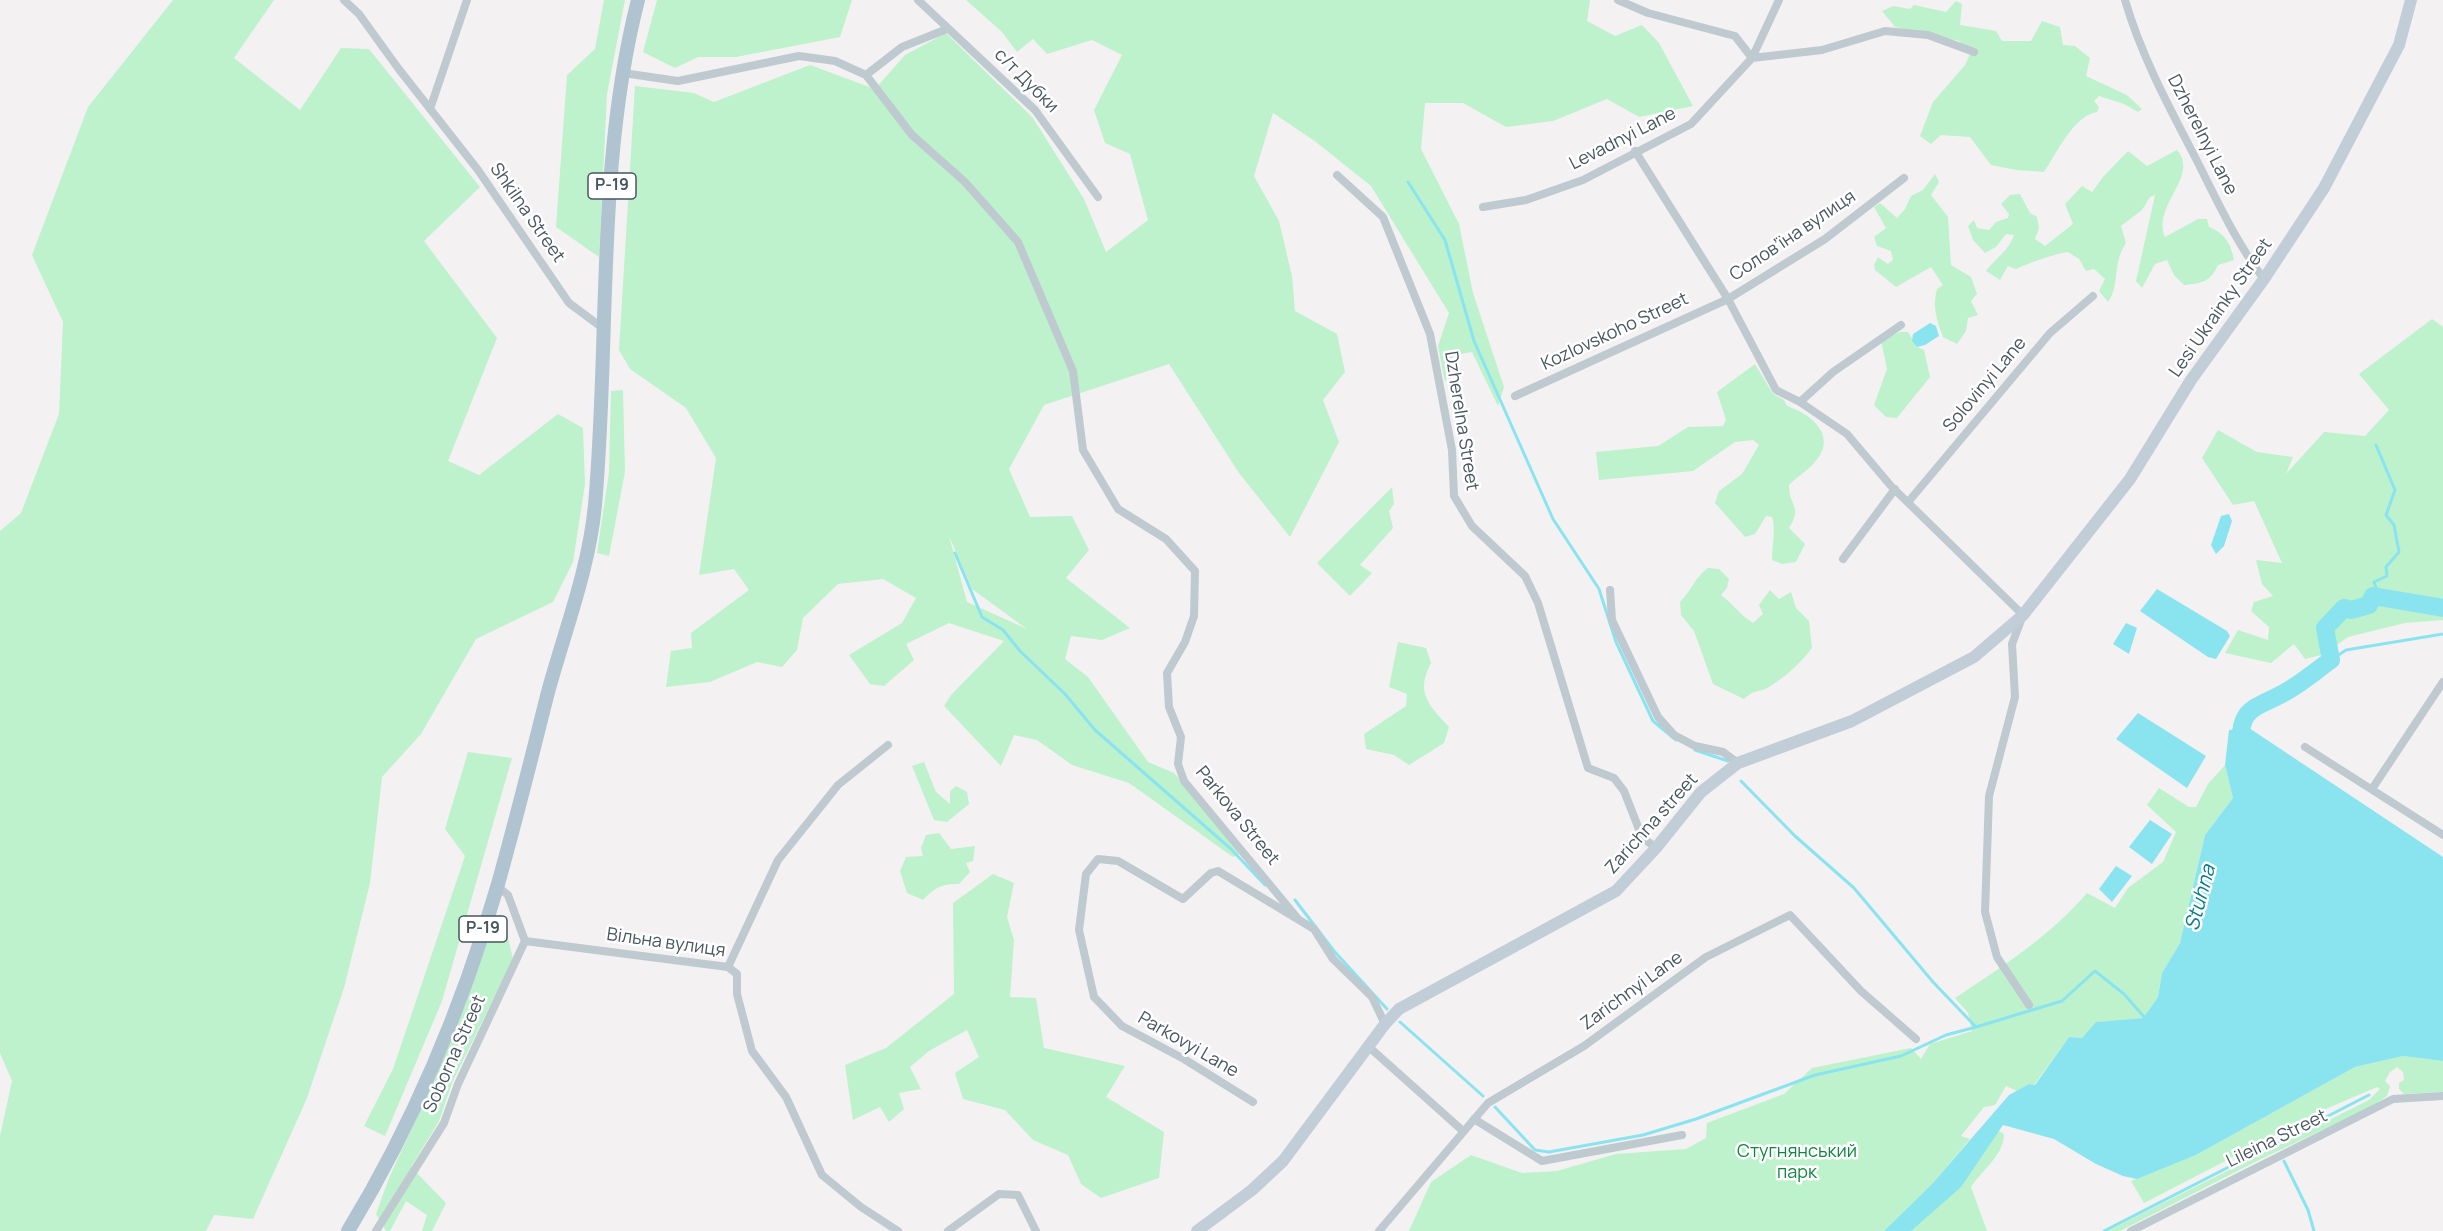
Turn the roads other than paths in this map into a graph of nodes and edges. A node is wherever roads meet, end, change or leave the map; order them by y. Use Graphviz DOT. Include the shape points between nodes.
graph roads {
  1 [pos="344,0"];
  2 [pos="467,0"];
  3 [pos="638,0"];
  4 [pos="918,0"];
  5 [pos="1618,0"];
  6 [pos="1779,0"];
  7 [pos="2125,0"];
  8 [pos="2411,0"];
  9 [pos="947,29"];
  10 [pos="1974,52"];
  11 [pos="1752,58"];
  12 [pos="623,73"];
  13 [pos="866,75"];
  14 [pos="430,109"];
  15 [pos="1635,151"];
  16 [pos="1337,175"];
  17 [pos="1904,178"];
  18 [pos="1098,197"];
  19 [pos="1483,207"];
  20 [pos="2264,279"];
  21 [pos="2093,296"];
  22 [pos="1728,299"];
  23 [pos="1901,325"];
  24 [pos="604,329"];
  25 [pos="1515,396"];
  26 [pos="1800,402"];
  27 [pos="1895,489"];
  28 [pos="1909,501"];
  29 [pos="1843,559"];
  30 [pos="1610,590"];
  31 [pos="2024,615"];
  32 [pos="2443,682"];
  33 [pos="888,745"];
  34 [pos="2305,747"];
  35 [pos="1738,764"];
  36 [pos="2372,789"];
  37 [pos="2443,835"];
  38 [pos="1656,848"];
  39 [pos="497,886"];
  40 [pos="1299,920"];
  41 [pos="525,941"];
  42 [pos="728,967"];
  43 [pos="2029,1005"];
  44 [pos="1384,1024"];
  45 [pos="1916,1039"];
  46 [pos="1369,1047"];
  47 [pos="2443,1096"];
  48 [pos="1253,1102"];
  49 [pos="1474,1119"];
  50 [pos="1463,1131"];
  51 [pos="1682,1135"];
  52 [pos="348,1231"];
  53 [pos="376,1231"];
  54 [pos="898,1231"];
  55 [pos="948,1231"];
  56 [pos="1036,1231"];
  57 [pos="1197,1231"];
  58 [pos="1379,1231"];
  59 [pos="2131,1231"];
  1 -- 14 [label="street, Shkilna Street" via="359,14"];
  2 -- 14 [label="street"];
  3 -- 12 [label="main road, Р-19"];
  4 -- 9 [label="street, с/т Дубки"];
  5 -- 11 [label="street" via="1658,16 1735,36"];
  6 -- 11 [label="street, Levadnyi Lane"];
  7 -- 20 [label="street, Dzherelnyi Lane" via="2152,73 2243,251"];
  8 -- 20 [label="street, Lesi Ukrainky Street" via="2399,45 2329,178"];
  9 -- 13 [label="street" via="902,47"];
  9 -- 18 [label="street, с/т Дубки" via="1035,110"];
  10 -- 11 [label="street" via="1928,35 1885,31 1822,50"];
  11 -- 15 [label="street, Levadnyi Lane" via="1691,124"];
  12 -- 13 [label="street" via="678,81 799,57 835,61"];
  12 -- 24 [label="main road, Р-19" via="616,125"];
  13 -- 40 [label="street, Parkova Street" via="912,135 971,189 1018,242 1073,371 1083,450 1118,509 1166,539 1195,571 1194,616 1167,673 1169,707 1181,737 1178,764 1184,781"];
  14 -- 24 [label="street, Shkilna Street" via="478,170 569,303"];
  15 -- 19 [label="street, Levadnyi Lane" via="1583,180 1526,200"];
  15 -- 22 [label="street, Соловʼїна вулиця"];
  16 -- 38 [label="street, Dzherelna Street" via="1383,218 1430,334 1452,450 1454,496 1472,526 1525,576 1538,603 1588,768 1614,778 1624,790 1642,837"];
  17 -- 22 [label="street, Соловʼїна вулиця" via="1825,239"];
  20 -- 31 [label="street, Lesi Ukrainky Street" via="2191,380 2130,479"];
  21 -- 28 [label="street, Solovinyi Lane" via="2050,333"];
  22 -- 25 [label="street, Kozlovskoho Street"];
  22 -- 26 [label="street, Соловʼїна вулиця" via="1776,390"];
  23 -- 26 [label="street" via="1833,372"];
  24 -- 39 [label="main road, Soborna Street / Р-19" via="595,510 573,610"];
  26 -- 27 [label="street, Соловʼїна вулиця" via="1847,434"];
  27 -- 28 [label="street, Соловʼїна вулиця"];
  27 -- 29 [label="street"];
  28 -- 31 [label="street"];
  30 -- 35 [label="street" via="1612,620 1658,717 1674,735 1695,746 1723,752"];
  31 -- 35 [label="street, Zarichna street" via="1974,657 1852,721"];
  31 -- 43 [label="street" via="2012,644 2015,697 1989,796 1985,912 1997,957"];
  32 -- 36 [label="street"];
  33 -- 42 [label="street" via="838,786 778,860"];
  34 -- 36 [label="street"];
  35 -- 38 [label="street, Zarichna street" via="1701,792"];
  36 -- 37 [label="street"];
  38 -- 44 [label="street, Zarichna street" via="1616,891 1399,1010"];
  39 -- 41 [label="street" via="508,895"];
  39 -- 52 [label="main road, Soborna Street / Р-19" via="426,1084 382,1175"];
  40 -- 44 [label="street, Parkovyi Lane" via="1314,928 1333,959 1372,997"];
  40 -- 48 [label="street, Parkovyi Lane" via="1218,871 1183,899 1118,861 1098,859 1086,874 1079,930 1095,997 1122,1026"];
  41 -- 42 [label="street, Вільна вулиця"];
  41 -- 53 [label="street, Soborna Street" via="458,1084 444,1123"];
  42 -- 54 [label="street, Вільна вулиця" via="737,974 737,994 752,1051 786,1097 822,1175"];
  44 -- 46 [label="street, Zarichna street"];
  45 -- 49 [label="street, Zarichnyi Lane" via="1861,991 1790,915 1706,957 1584,1046 1488,1103"];
  46 -- 50 [label="street"];
  46 -- 57 [label="street, Zarichna street" via="1269,1176"];
  47 -- 59 [label="street, Lileina Street" via="2392,1098"];
  49 -- 50 [label="street, Zarichnyi Lane"];
  49 -- 51 [label="street" via="1542,1161"];
  50 -- 58 [label="street, Zarichnyi Lane"];
  55 -- 56 [label="street" via="999,1194 1018,1195"];
}
